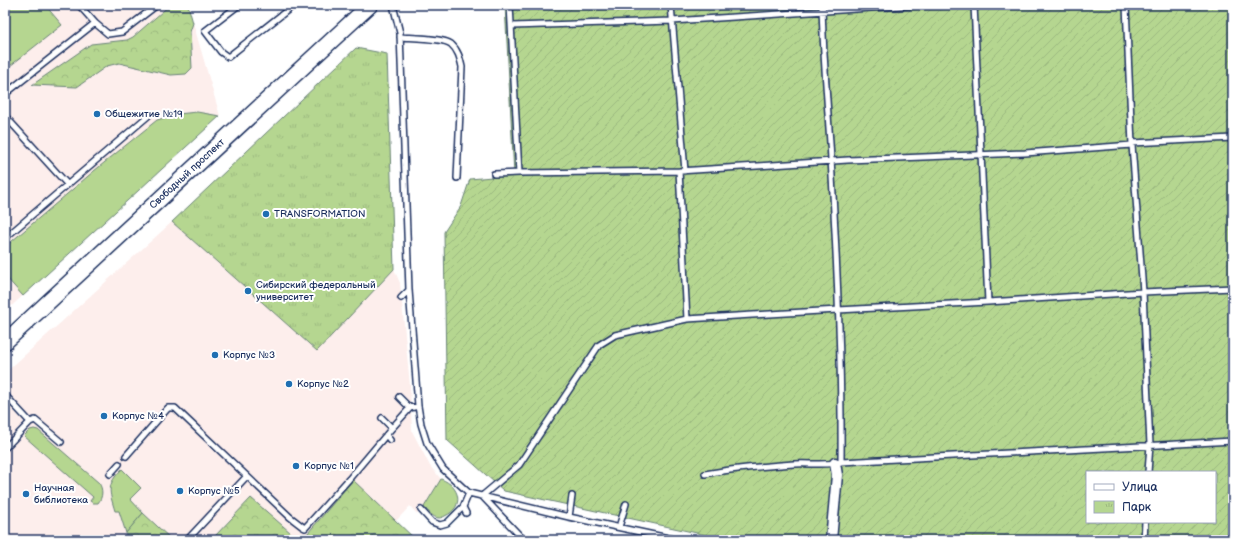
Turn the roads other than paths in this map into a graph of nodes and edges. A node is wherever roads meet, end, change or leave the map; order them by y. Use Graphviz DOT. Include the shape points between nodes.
graph roads {
  1 [pos="78,5"];
  2 [pos="156,5"];
  3 [pos="239,5"];
  4 [pos="294,5"];
  5 [pos="370,5"];
  6 [pos="394,5"];
  7 [pos="510,5"];
  8 [pos="671,5"];
  9 [pos="917,5"];
  10 [pos="974,5"];
  11 [pos="1126,5"];
  12 [pos="822,8"];
  13 [pos="672,21"];
  14 [pos="95,23"];
  15 [pos="512,26"];
  16 [pos="400,37"];
  17 [pos="5,94"];
  18 [pos="5,116"];
  19 [pos="148,116"];
  20 [pos="1233,138"];
  21 [pos="1132,144"];
  22 [pos="981,154"];
  23 [pos="831,162"];
  24 [pos="685,170"];
  25 [pos="679,171"];
  26 [pos="519,173"];
  27 [pos="494,174"];
  28 [pos="457,178"];
  29 [pos="67,184"];
  30 [pos="5,238"];
  31 [pos="1233,288"];
  32 [pos="409,290"];
  33 [pos="1143,292"];
  34 [pos="401,298"];
  35 [pos="988,302"];
  36 [pos="838,310"];
  37 [pos="687,319"];
  38 [pos="5,342"];
  39 [pos="5,395"];
  40 [pos="399,397"];
  41 [pos="418,406"];
  42 [pos="410,408"];
  43 [pos="382,418"];
  44 [pos="30,422"];
  45 [pos="392,428"];
  46 [pos="386,435"];
  47 [pos="390,440"];
  48 [pos="1233,441"];
  49 [pos="61,442"];
  50 [pos="1150,445"];
  51 [pos="5,448"];
  52 [pos="126,456"];
  53 [pos="838,462"];
  54 [pos="119,464"];
  55 [pos="1148,471"];
  56 [pos="110,474"];
  57 [pos="704,474"];
  58 [pos="247,476"];
  59 [pos="469,493"];
  60 [pos="482,496"];
  61 [pos="572,496"];
  62 [pos="626,504"];
  63 [pos="463,508"];
  64 [pos="422,510"];
  65 [pos="466,513"];
  66 [pos="569,517"];
  67 [pos="1145,523"];
  68 [pos="619,527"];
  69 [pos="187,540"];
  70 [pos="524,540"];
  71 [pos="678,540"];
  72 [pos="831,540"];
  73 [pos="1144,540"];
  1 -- 14 [label="lane"];
  2 -- 14 [label="lane" via="122,32 108,34"];
  3 -- 4 [label="lane" via="205,31 228,57"];
  5 -- 38 [label="main road, Свободный проспект"];
  6 -- 16 [label="lane"];
  7 -- 15 [label="lane"];
  8 -- 13 [label="lane"];
  9 -- 12 [label="lane"];
  10 -- 22 [label="lane"];
  11 -- 21 [label="lane"];
  12 -- 13 [label="lane"];
  12 -- 23 [label="lane"];
  13 -- 15 [label="lane"];
  13 -- 24 [label="lane"];
  14 -- 17 [label="lane"];
  15 -- 26 [label="lane"];
  16 -- 28 [label="lane" via="450,43 458,52 462,67"];
  16 -- 32 [label="lane"];
  18 -- 29 [label="lane"];
  19 -- 29 [label="lane"];
  20 -- 21 [label="lane"];
  21 -- 22 [label="lane"];
  21 -- 33 [label="lane"];
  22 -- 23 [label="lane"];
  22 -- 35 [label="lane"];
  23 -- 24 [label="lane"];
  23 -- 36 [label="lane"];
  24 -- 25 [label="lane"];
  25 -- 26 [label="lane"];
  25 -- 37 [label="lane"];
  26 -- 27 [label="lane"];
  29 -- 30 [label="lane"];
  31 -- 33 [label="lane"];
  32 -- 34 [label="lane"];
  32 -- 41 [label="lane"];
  33 -- 35 [label="lane"];
  33 -- 50 [label="lane"];
  35 -- 36 [label="lane"];
  36 -- 37 [label="lane"];
  36 -- 53 [label="lane" via="841,405"];
  37 -- 60 [label="lane" via="615,335 599,345 519,465"];
  39 -- 44 [label="lane"];
  40 -- 42 [label="lane"];
  41 -- 42 [label="lane"];
  41 -- 59 [label="lane" via="427,443 443,469"];
  42 -- 45 [label="lane"];
  43 -- 45 [label="lane"];
  44 -- 49 [label="lane" via="35,420"];
  44 -- 51 [label="lane"];
  45 -- 46 [label="lane"];
  46 -- 47 [label="lane"];
  46 -- 58 [label="lane" via="305,528"];
  48 -- 50 [label="lane"];
  50 -- 53 [label="lane"];
  50 -- 55 [label="lane"];
  52 -- 58 [label="lane" via="168,408 174,408"];
  53 -- 57 [label="lane" via="723,470"];
  53 -- 72 [label="street"];
  54 -- 56 [label="lane"];
  58 -- 69 [label="lane"];
  59 -- 60 [label="lane"];
  59 -- 63 [label="lane"];
  60 -- 66 [label="lane"];
  60 -- 70 [label="lane"];
  61 -- 66 [label="lane"];
  62 -- 68 [label="lane"];
  63 -- 64 [label="lane" via="447,523 440,525 432,522"];
  63 -- 65 [label="lane"];
  66 -- 68 [label="lane"];
  67 -- 73 [label="lane"];
  68 -- 71 [label="lane"];
}
